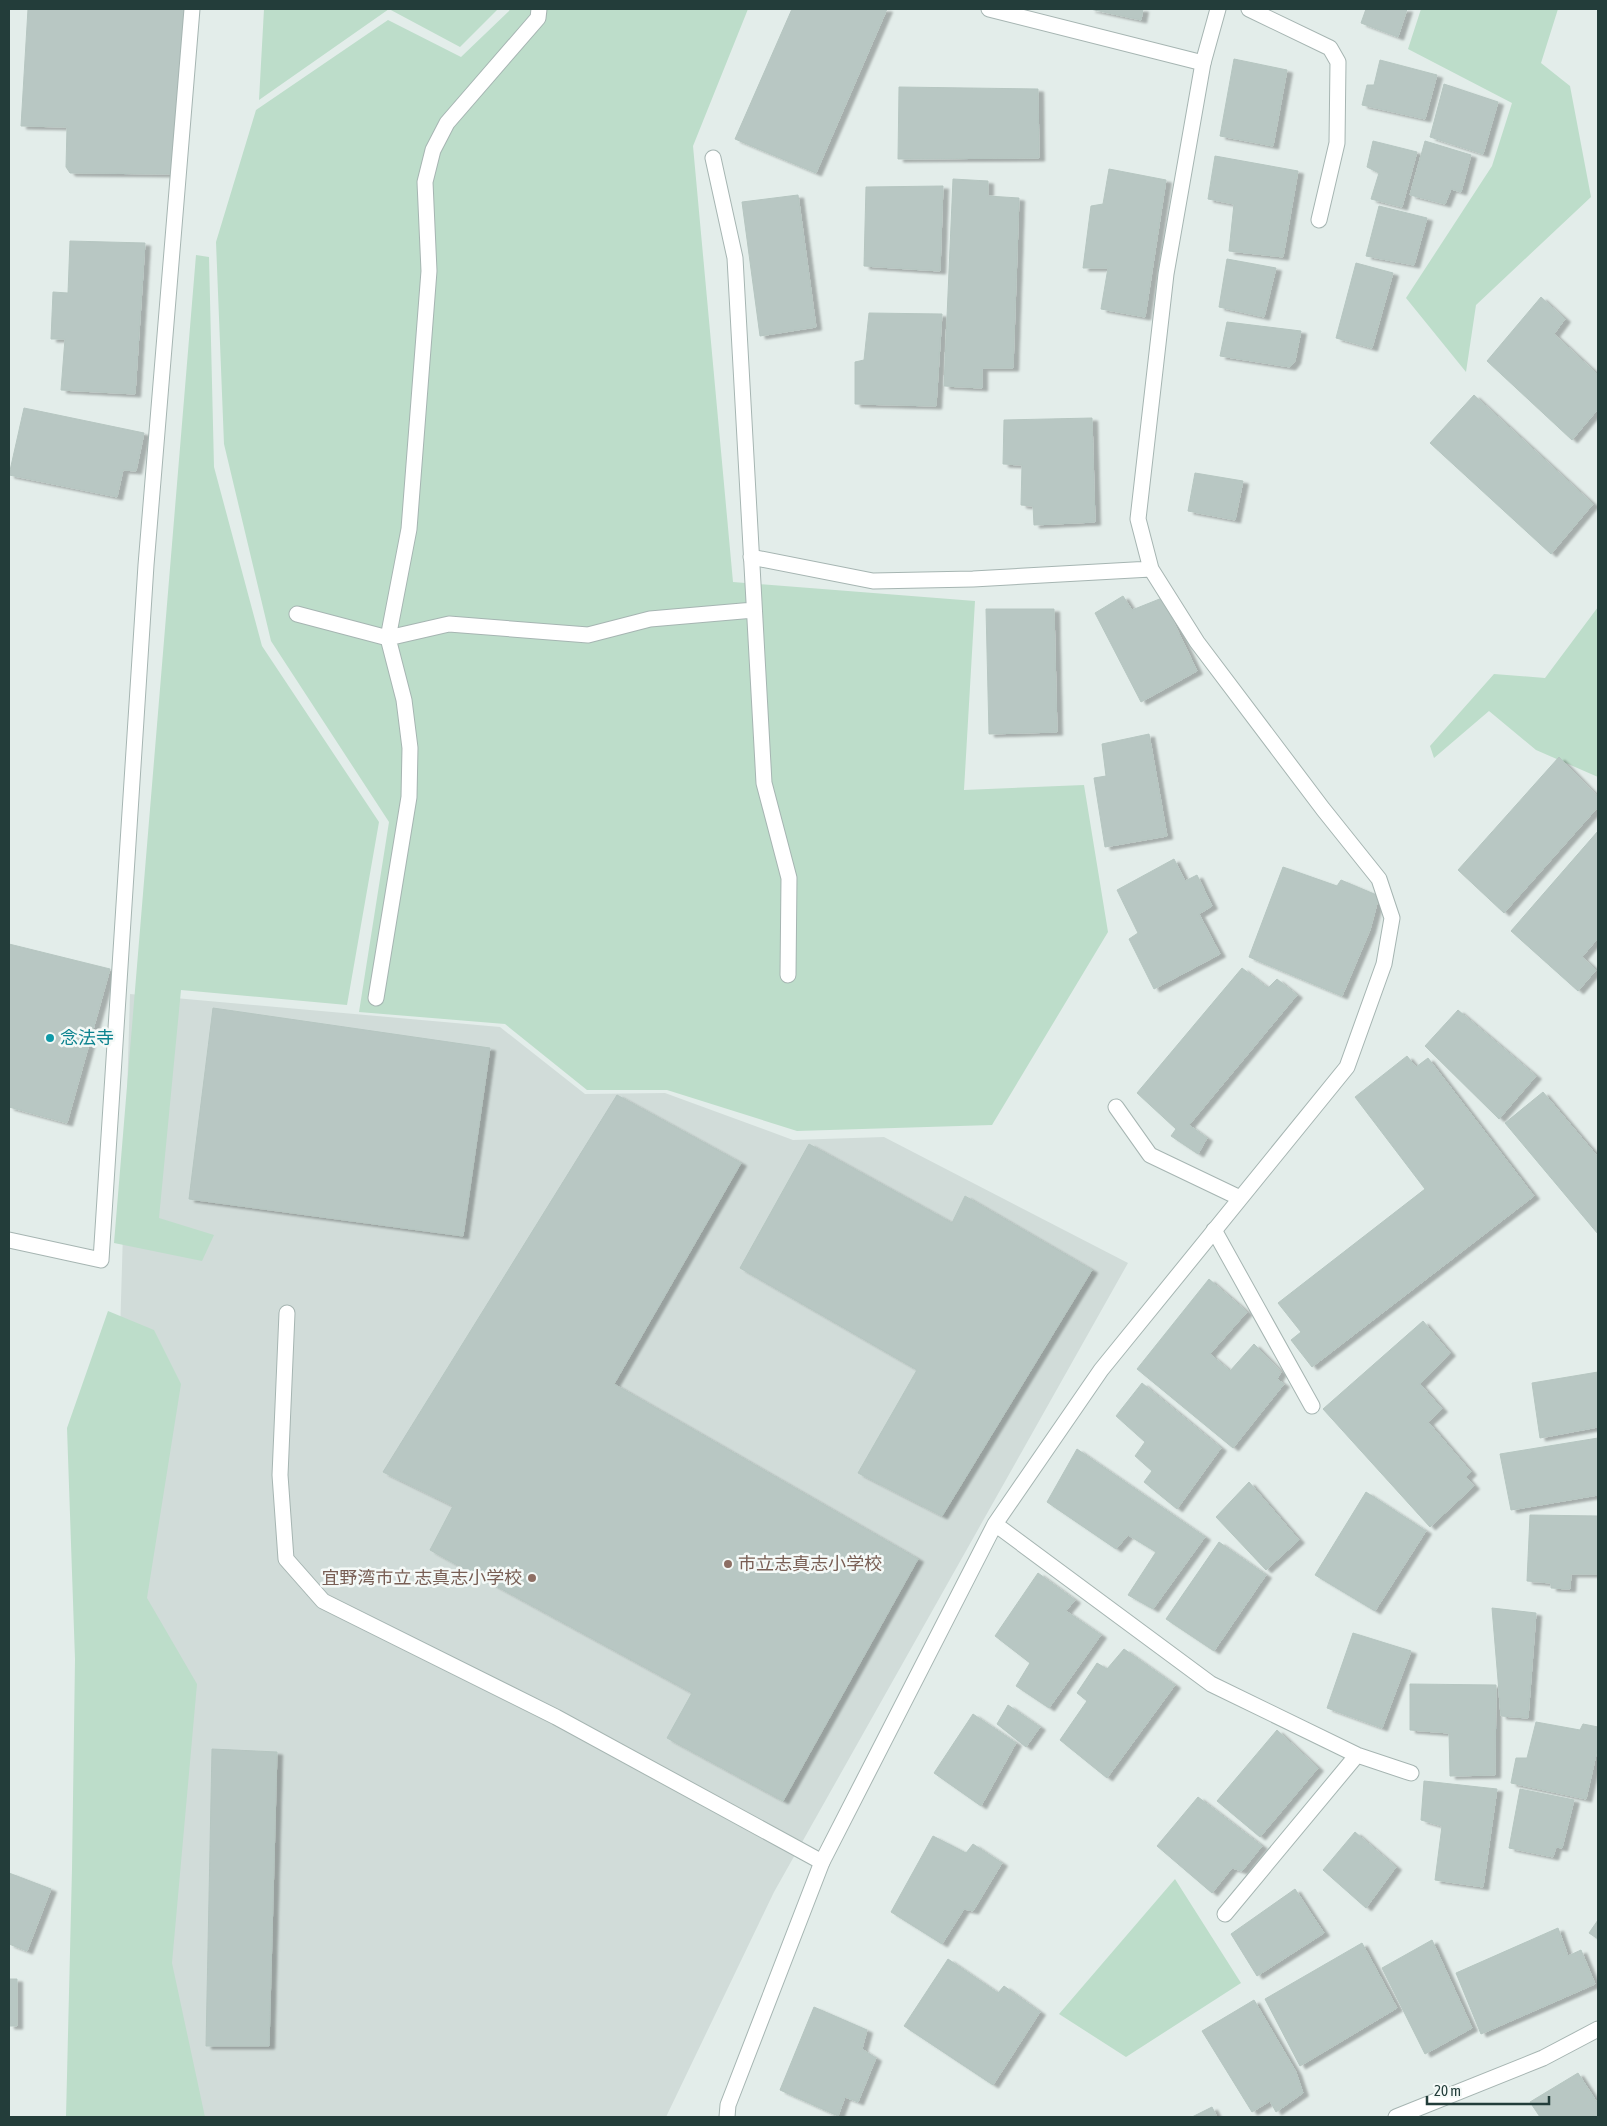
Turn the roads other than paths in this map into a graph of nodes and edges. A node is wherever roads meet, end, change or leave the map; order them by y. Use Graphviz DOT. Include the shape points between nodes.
graph roads {
  1 [pos="192,9"];
  2 [pos="539,9"];
  3 [pos="988,9"];
  4 [pos="1218,9"];
  5 [pos="1249,9"];
  6 [pos="1204,63"];
  7 [pos="713,158"];
  8 [pos="1320,220"];
  9 [pos="751,557"];
  10 [pos="1151,569"];
  11 [pos="754,610"];
  12 [pos="297,614"];
  13 [pos="388,638"];
  14 [pos="788,975"];
  15 [pos="376,998"];
  16 [pos="1116,1107"];
  17 [pos="1240,1198"];
  18 [pos="1214,1230"];
  19 [pos="9,1240"];
  20 [pos="287,1313"];
  21 [pos="1312,1406"];
  22 [pos="995,1524"];
  23 [pos="1357,1755"];
  24 [pos="1411,1773"];
  25 [pos="822,1862"];
  26 [pos="1225,1914"];
  27 [pos="1598,2029"];
  28 [pos="727,2117"];
  29 [pos="1396,2117"];
  1 -- 19 [label="street" via="146,565 101,1260"];
  2 -- 13 [label="street" via="538,18 446,123 433,150 425,182 429,271 409,529"];
  3 -- 6 [label="street"];
  4 -- 6 [label="street"];
  5 -- 8 [label="street" via="1330,48 1338,62 1336,143"];
  6 -- 10 [label="street" via="1166,274 1138,519"];
  7 -- 9 [label="street" via="735,258"];
  9 -- 10 [label="street" via="873,581"];
  9 -- 11 [label="street"];
  10 -- 17 [label="street" via="1197,642 1379,879 1392,918 1384,964 1347,1067"];
  11 -- 13 [label="street" via="650,619 588,635 449,624"];
  11 -- 14 [label="street" via="764,783 789,878"];
  12 -- 13 [label="street"];
  13 -- 15 [label="street" via="404,700 410,748 409,797"];
  16 -- 17 [label="street" via="1150,1155"];
  17 -- 18 [label="street"];
  18 -- 21 [label="street"];
  18 -- 22 [label="street" via="1101,1370"];
  20 -- 25 [label="street" via="280,1475 286,1559 323,1602 556,1717"];
  22 -- 23 [label="street" via="1211,1684"];
  22 -- 25 [label="street"];
  23 -- 24 [label="street"];
  23 -- 26 [label="street"];
  25 -- 28 [label="street" via="728,2105"];
  27 -- 29 [label="street" via="1543,2058"];
}
